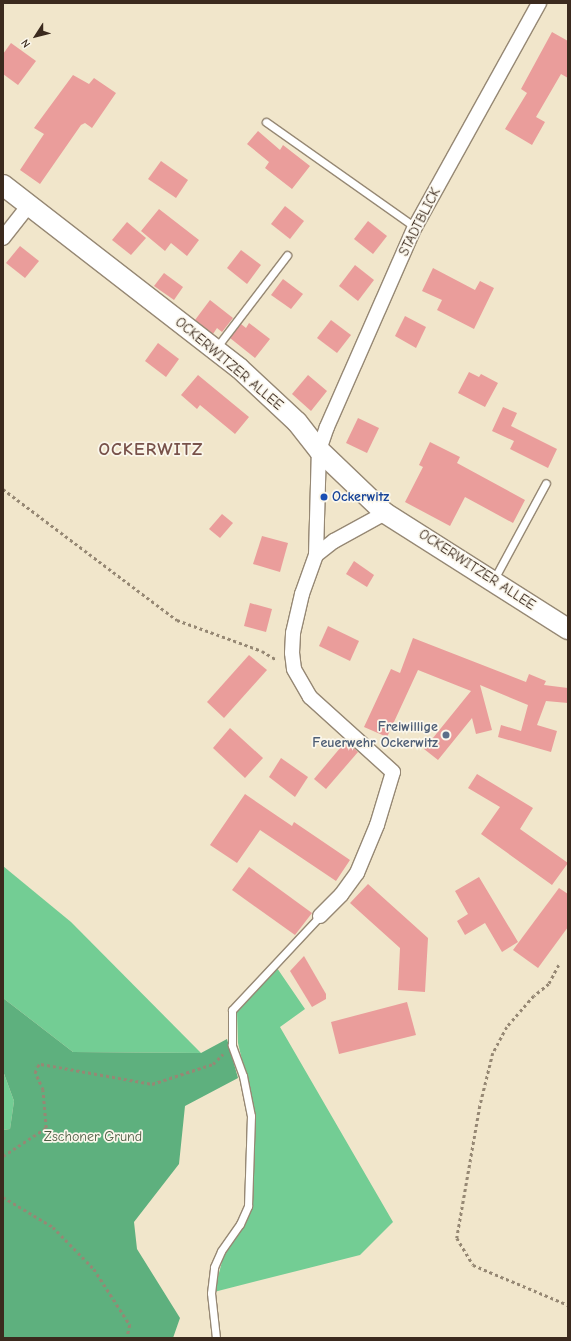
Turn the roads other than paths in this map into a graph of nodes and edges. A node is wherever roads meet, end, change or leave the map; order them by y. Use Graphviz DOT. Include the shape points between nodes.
graph roads {
  1 [pos="539,3"];
  2 [pos="266,122"];
  3 [pos="3,185"];
  4 [pos="29,205"];
  5 [pos="415,227"];
  6 [pos="3,238"];
  7 [pos="287,255"];
  8 [pos="214,349"];
  9 [pos="319,450"];
  10 [pos="546,483"];
  11 [pos="385,514"];
  12 [pos="316,555"];
  13 [pos="493,581"];
  14 [pos="568,629"];
  15 [pos="320,916"];
  16 [pos="216,1338"];
  1 -- 5 [label="street, STADTBLICK"];
  2 -- 5 [label="lane"];
  3 -- 4 [label="street, OCKERWITZER ALLEE"];
  4 -- 6 [label="street"];
  4 -- 8 [label="street, OCKERWITZER ALLEE"];
  5 -- 9 [label="street, STADTBLICK"];
  7 -- 8 [label="lane"];
  8 -- 9 [label="street, OCKERWITZER ALLEE" via="297,422"];
  9 -- 11 [label="street, OCKERWITZER ALLEE"];
  9 -- 12 [label="street, STADTBLICK"];
  10 -- 13 [label="lane"];
  11 -- 12 [label="street" via="334,541"];
  11 -- 13 [label="street, OCKERWITZER ALLEE"];
  12 -- 15 [label="street" via="302,594 293,633 294,669 310,697 392,772 377,825 357,873 341,895"];
  13 -- 14 [label="street, OCKERWITZER ALLEE"];
  15 -- 16 [label="lane" via="232,1010 232,1045 243,1076 251,1116 248,1206 214,1267 211,1293"];
}
